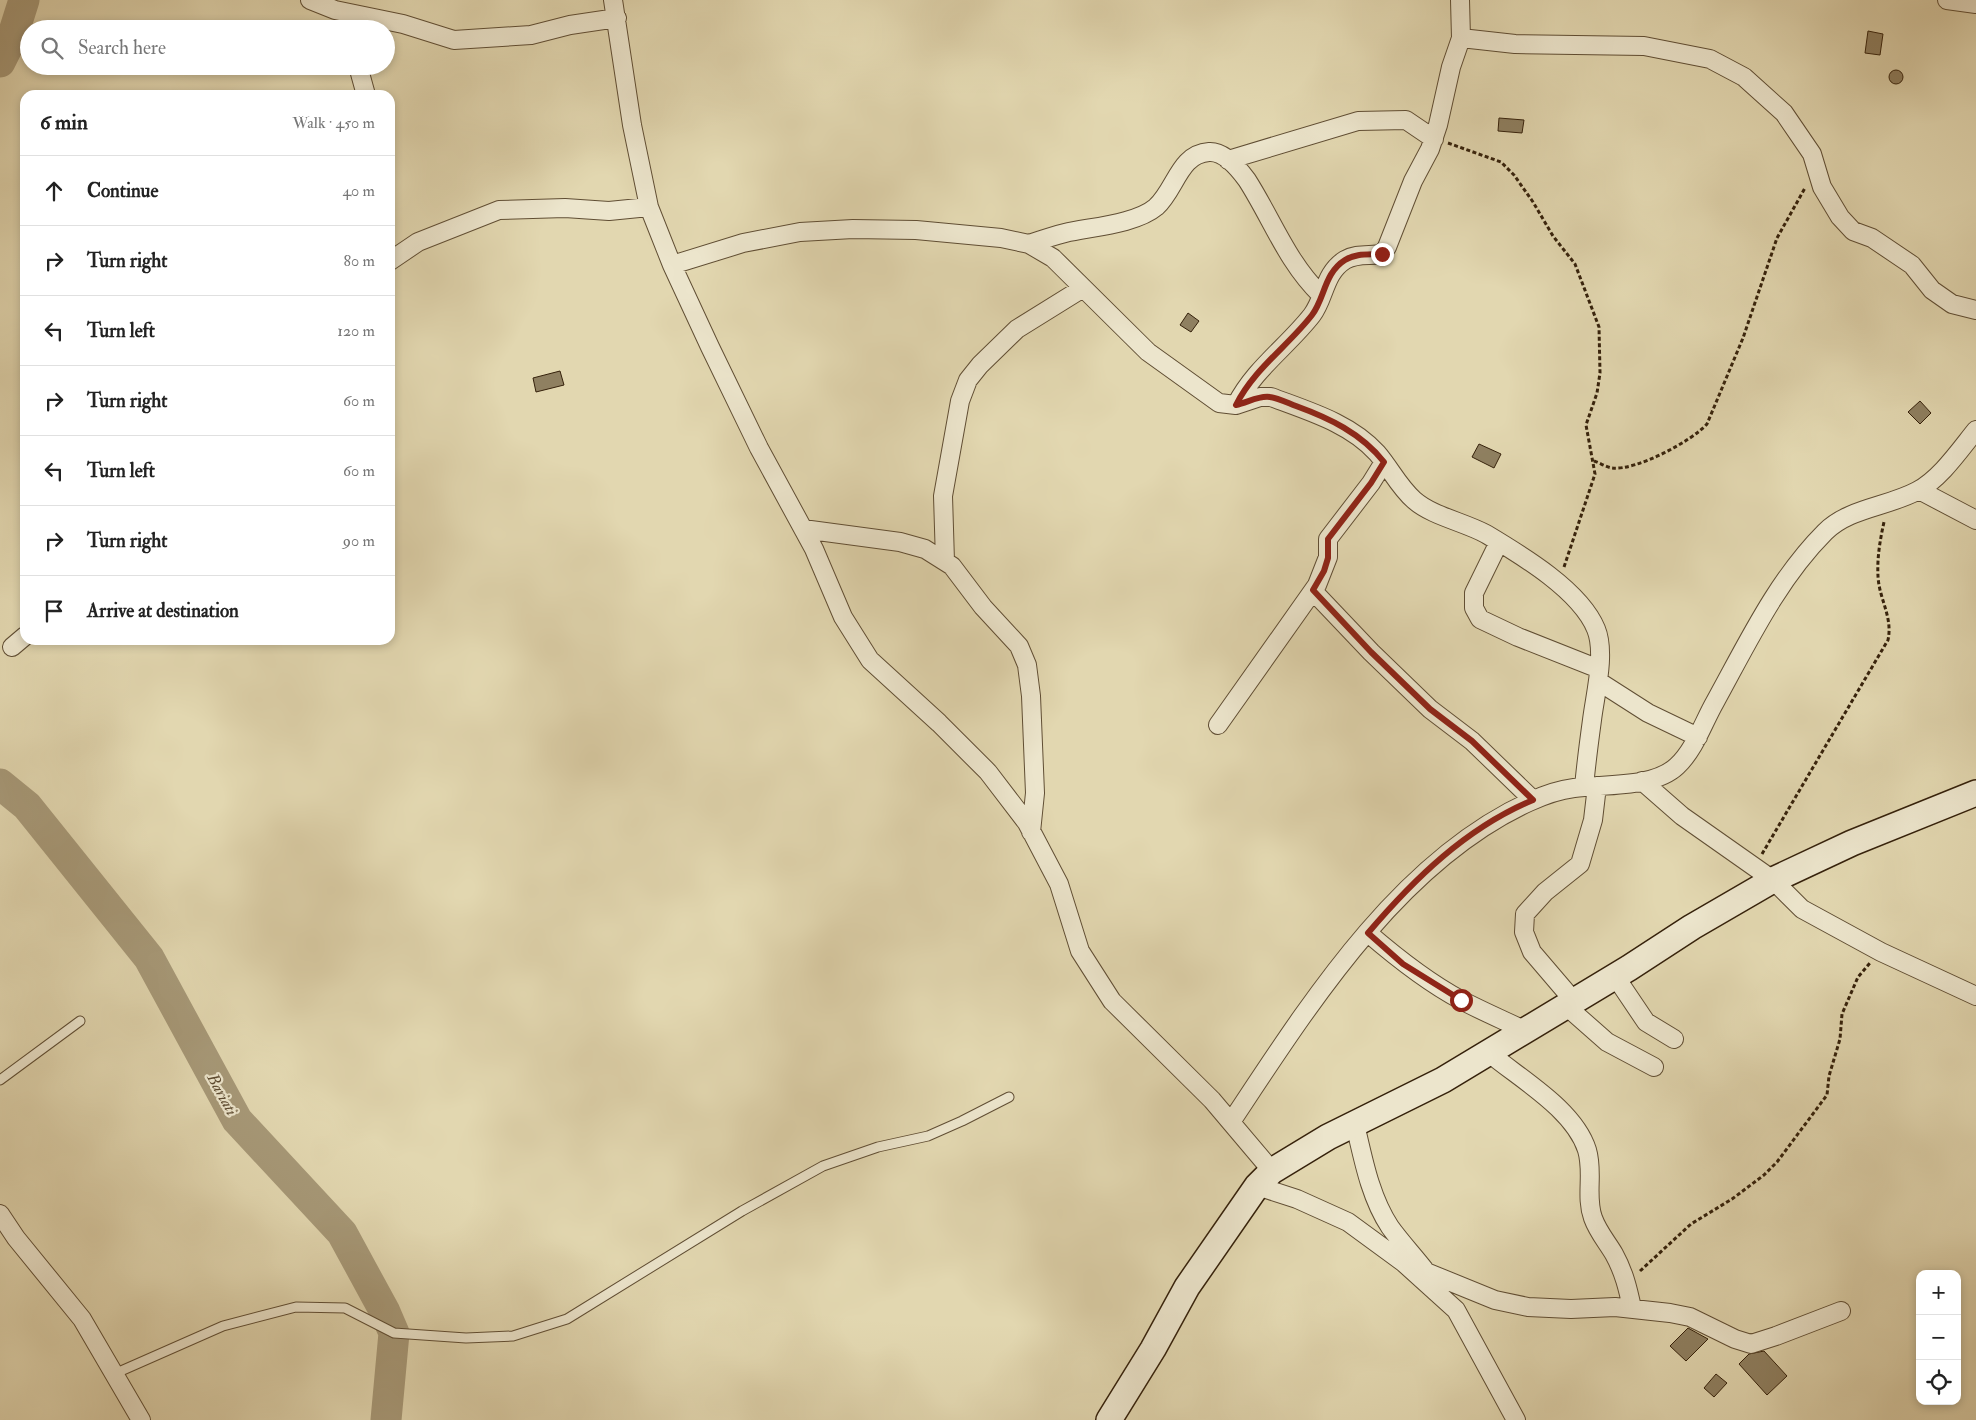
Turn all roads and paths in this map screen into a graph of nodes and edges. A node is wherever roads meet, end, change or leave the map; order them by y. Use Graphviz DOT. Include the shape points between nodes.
graph roads {
  1 [pos="310,0"];
  2 [pos="614,0"];
  3 [pos="1460,0"];
  4 [pos="1947,0"];
  5 [pos="1976,4"];
  6 [pos="617,18"];
  7 [pos="347,20"];
  8 [pos="395,23"];
  9 [pos="1461,38"];
  10 [pos="360,75"];
  11 [pos="365,90"];
  12 [pos="1434,138"];
  13 [pos="1228,160"];
  14 [pos="1818,172"];
  15 [pos="649,207"];
  16 [pos="1029,244"];
  17 [pos="395,258"];
  18 [pos="672,265"];
  19 [pos="1084,288"];
  20 [pos="1321,294"];
  21 [pos="1976,310"];
  22 [pos="1236,405"];
  23 [pos="1976,430"];
  24 [pos="1594,461"];
  25 [pos="1384,462"];
  26 [pos="1919,490"];
  27 [pos="1887,504"];
  28 [pos="1976,520"];
  29 [pos="803,529"];
  30 [pos="1499,542"];
  31 [pos="945,562"];
  32 [pos="1560,585"];
  33 [pos="1313,590"];
  34 [pos="1598,675"];
  35 [pos="1218,725"];
  36 [pos="1698,737"];
  37 [pos="1642,781"];
  38 [pos="1590,786"];
  39 [pos="1976,793"];
  40 [pos="1533,800"];
  41 [pos="1031,832"];
  42 [pos="1763,874"];
  43 [pos="1368,933"];
  44 [pos="1881,952"];
  45 [pos="1615,976"];
  46 [pos="1976,996"];
  47 [pos="1569,1003"];
  48 [pos="80,1021"];
  49 [pos="1524,1030"];
  50 [pos="1674,1039"];
  51 [pos="1488,1052"];
  52 [pos="1654,1067"];
  53 [pos="0,1080"];
  54 [pos="1009,1097"];
  55 [pos="1231,1122"];
  56 [pos="1355,1124"];
  57 [pos="1265,1178"];
  58 [pos="0,1214"];
  59 [pos="1404,1263"];
  60 [pos="1426,1271"];
  61 [pos="1628,1286"];
  62 [pos="1632,1308"];
  63 [pos="1841,1311"];
  64 [pos="114,1374"];
  65 [pos="141,1420"];
  66 [pos="1109,1420"];
  67 [pos="1516,1420"];
  1 -- 7 [label="street"];
  2 -- 6 [label="street"];
  3 -- 9 [label="street"];
  4 -- 5 [label="street"];
  6 -- 8 [label="street" via="531,35 454,40"];
  6 -- 15 [label="street" via="632,125"];
  9 -- 12 [label="street"];
  9 -- 14 [label="street" via="1515,44 1644,46 1710,59 1744,77 1784,113 1812,154"];
  10 -- 11 [label="street"];
  12 -- 13 [label="street" via="1406,120 1358,121"];
  12 -- 20 [label="street" via="1382,254 1353,256 1344,261 1326,281"];
  12 -- 24 [label="path" via="1501,162 1514,174 1552,236 1576,264 1599,327 1598,386 1586,425"];
  13 -- 16 [label="street" via="1216,152 1192,157 1156,207 1140,216"];
  13 -- 20 [label="street" via="1246,179 1286,251"];
  14 -- 21 [label="street" via="1822,187 1840,217 1853,231 1872,238 1912,266 1932,290 1952,304"];
  14 -- 24 [label="path" via="1802,192 1778,238 1743,338 1706,424 1699,433 1660,455 1629,467 1613,468"];
  15 -- 17 [label="street" via="608,211 565,208 500,210 418,242"];
  15 -- 18 [label="street"];
  16 -- 18 [label="street" via="1001,238 916,230 844,229 800,232 743,243"];
  16 -- 19 [label="street" via="1053,258"];
  18 -- 29 [label="street" via="759,448"];
  19 -- 22 [label="street" via="1148,352 1219,403"];
  19 -- 31 [label="street" via="1017,329 968,380 960,401 943,496"];
  20 -- 22 [label="street" via="1312,315 1261,370"];
  22 -- 25 [label="street" via="1271,397 1306,410 1331,420 1360,438"];
  23 -- 26 [label="street" via="1938,474"];
  24 -- 32 [label="path" via="1596,474 1564,564"];
  25 -- 30 [label="street" via="1415,501"];
  25 -- 33 [label="street" via="1328,539 1328,558"];
  26 -- 27 [label="street"];
  26 -- 28 [label="street"];
  27 -- 36 [label="street" via="1841,519 1825,532 1785,580"];
  27 -- 42 [label="path" via="1878,577 1890,620 1888,640 1784,821"];
  29 -- 31 [label="street" via="900,542 925,549"];
  29 -- 41 [label="street" via="843,617 870,660 988,772"];
  30 -- 32 [label="street" via="1538,566"];
  30 -- 34 [label="street" via="1474,593 1474,608 1480,619"];
  31 -- 41 [label="street" via="952,566 983,607 1019,646 1026,665 1035,763"];
  32 -- 34 [label="street" via="1596,629"];
  33 -- 35 [label="street"];
  33 -- 40 [label="street" via="1430,709 1472,741"];
  34 -- 36 [label="street" via="1648,712"];
  34 -- 38 [label="street"];
  36 -- 37 [label="street" via="1677,766 1662,776"];
  37 -- 38 [label="street"];
  37 -- 42 [label="street" via="1682,816"];
  38 -- 40 [label="street" via="1546,793"];
  38 -- 47 [label="street" via="1593,820 1580,864 1545,892 1525,914 1524,932 1532,952"];
  39 -- 42 [label="street" via="1852,843"];
  40 -- 43 [label="street" via="1481,828 1434,862"];
  41 -- 55 [label="street" via="1059,884 1080,951 1112,1001"];
  42 -- 44 [label="street" via="1802,909"];
  42 -- 45 [label="street" via="1692,927"];
  43 -- 49 [label="street" via="1403,964 1428,980"];
  43 -- 55 [label="street" via="1308,1010"];
  44 -- 46 [label="street"];
  44 -- 61 [label="path" via="1858,977 1848,996 1827,1095 1816,1111 1764,1174 1732,1200 1691,1224 1662,1249"];
  45 -- 47 [label="street"];
  45 -- 50 [label="street" via="1646,1022"];
  47 -- 49 [label="street"];
  47 -- 52 [label="street" via="1607,1042"];
  48 -- 53 [label="lane"];
  49 -- 51 [label="street"];
  51 -- 56 [label="street" via="1443,1080"];
  51 -- 61 [label="street" via="1536,1089 1578,1132 1587,1150 1591,1171 1590,1208"];
  54 -- 64 [label="lane" via="928,1136 878,1147 824,1166 742,1211 567,1319 512,1336 466,1338 394,1334 345,1308 296,1306 223,1326"];
  55 -- 57 [label="street"];
  56 -- 57 [label="street"];
  56 -- 60 [label="street" via="1376,1199 1389,1225"];
  57 -- 59 [label="street" via="1297,1199 1348,1222"];
  57 -- 66 [label="street" via="1187,1287"];
  58 -- 64 [label="street" via="82,1319"];
  59 -- 60 [label="street"];
  59 -- 67 [label="street" via="1456,1310"];
  60 -- 62 [label="street" via="1495,1300 1528,1307"];
  61 -- 62 [label="street"];
  62 -- 63 [label="street" via="1690,1317 1751,1344"];
  64 -- 65 [label="street"];
}
